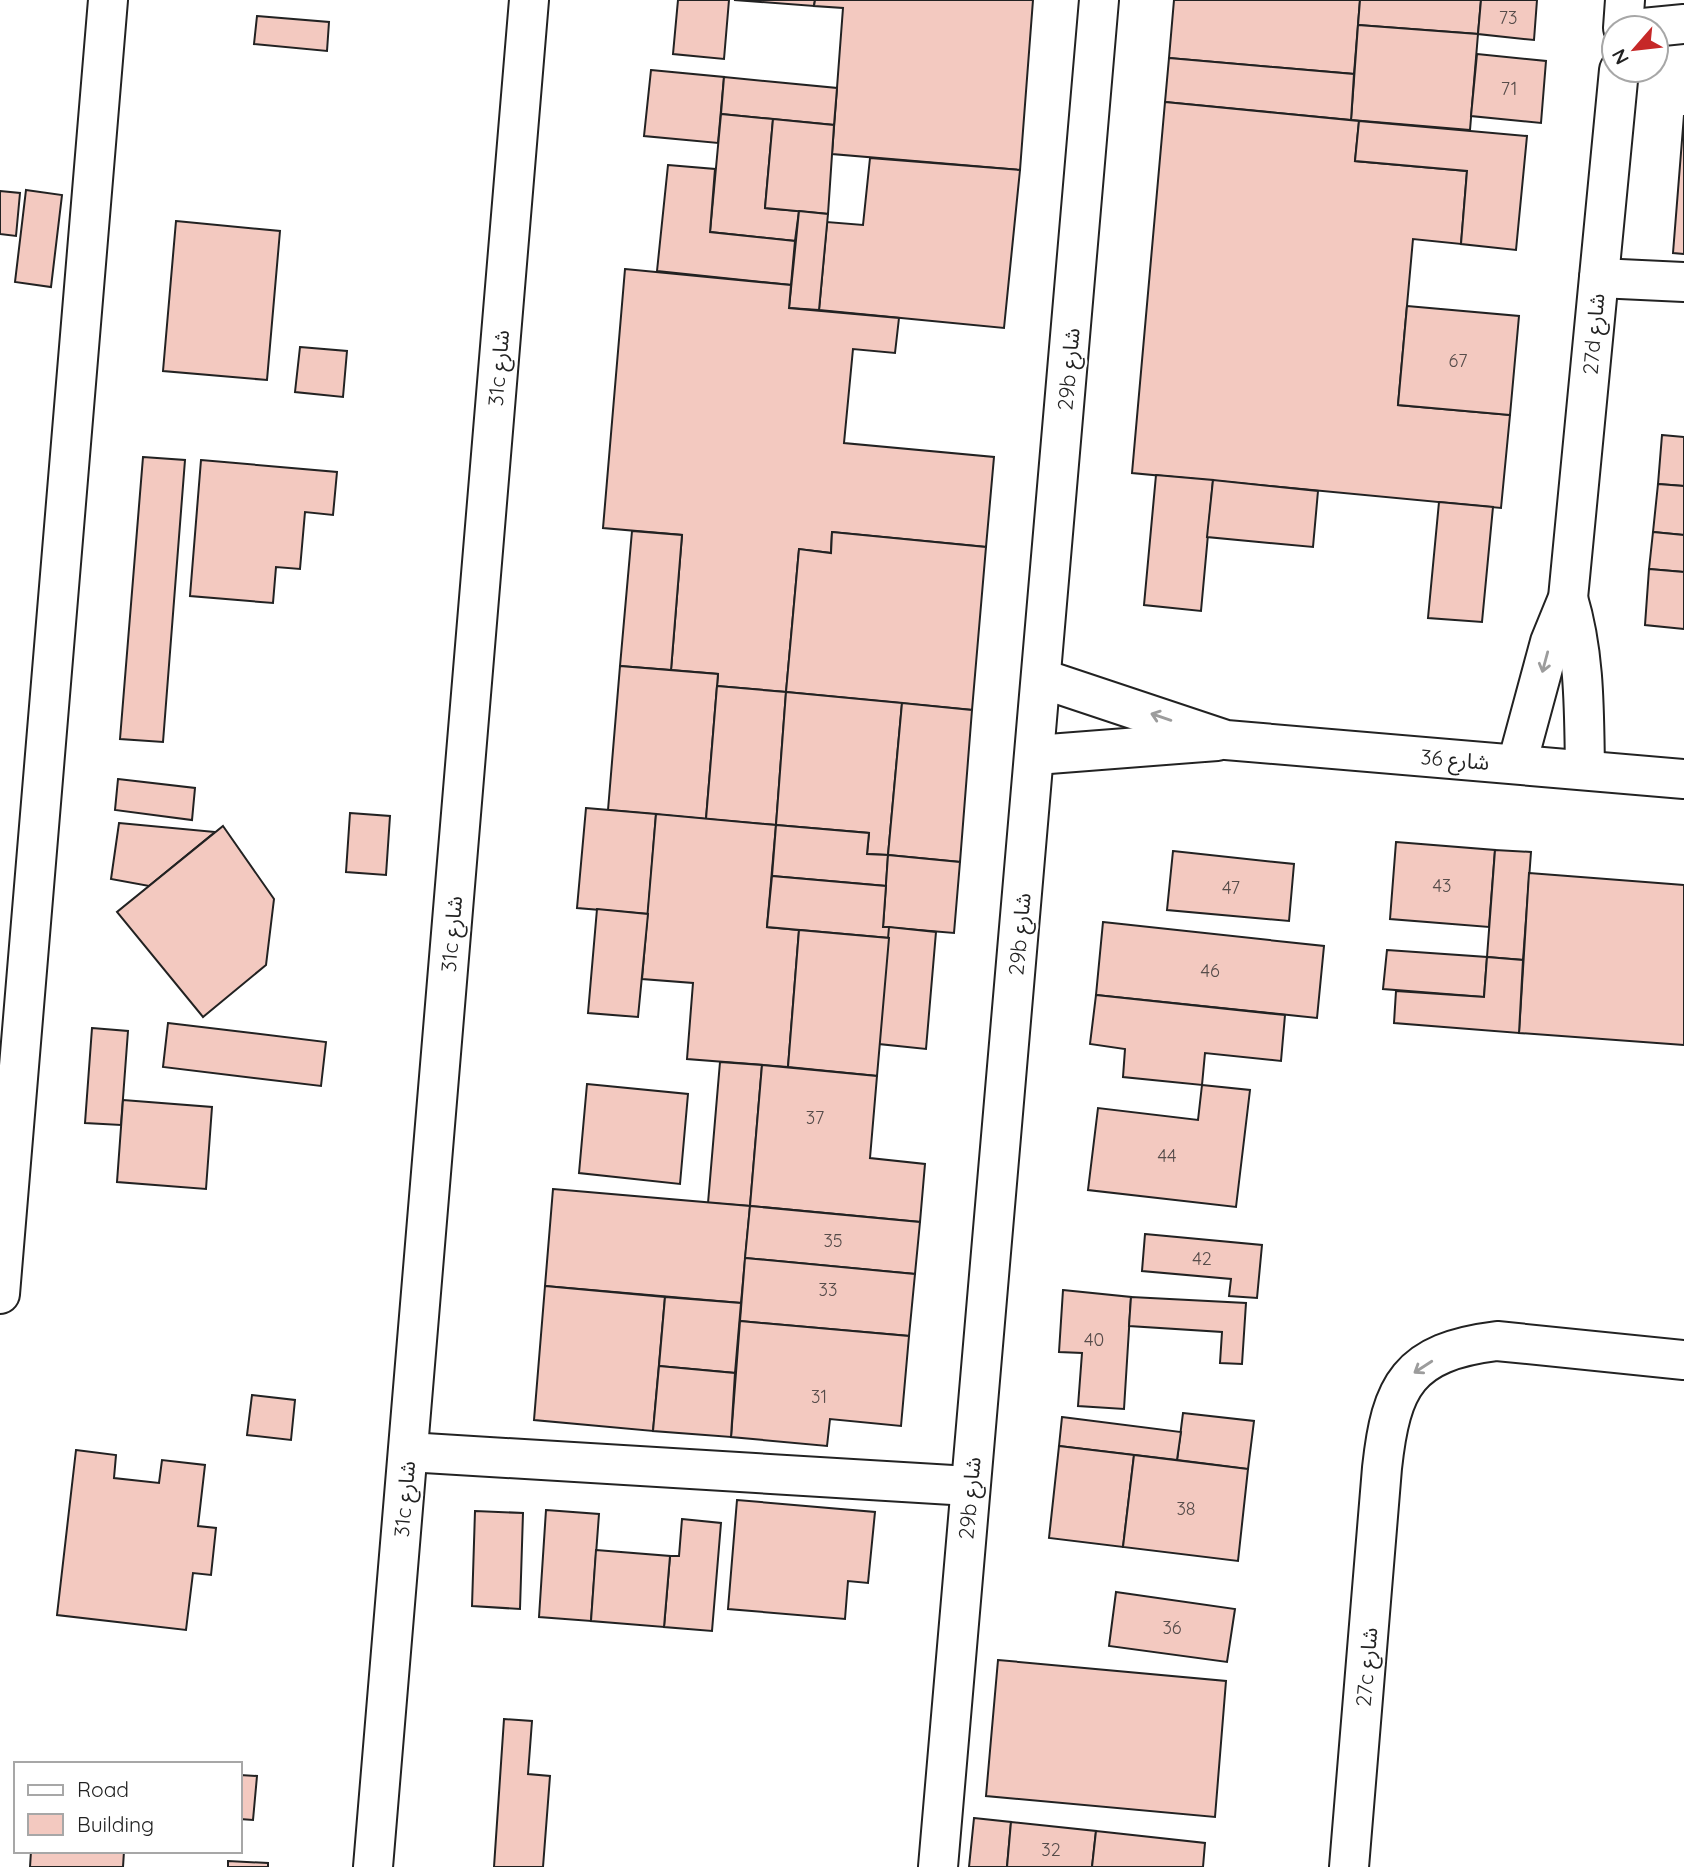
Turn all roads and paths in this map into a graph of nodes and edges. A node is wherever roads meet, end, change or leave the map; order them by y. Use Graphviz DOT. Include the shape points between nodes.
graph roads {
  1 [pos="529,0"];
  2 [pos="1099,0"];
  3 [pos="107,3"];
  4 [pos="1618,84"];
  5 [pos="1599,278"];
  6 [pos="1684,282"];
  7 [pos="1568,598"];
  8 [pos="1043,679"];
  9 [pos="1226,740"];
  10 [pos="1036,755"];
  11 [pos="1517,764"];
  12 [pos="1585,770"];
  13 [pos="1684,779"];
  14 [pos="0,1294"];
  15 [pos="1684,1360"];
  16 [pos="408,1452"];
  17 [pos="969,1486"];
  18 [pos="373,1867"];
  19 [pos="938,1867"];
  20 [pos="1349,1867"];
  1 -- 16 [label="street, 31c شارع"];
  2 -- 8 [label="street, 29b شارع"];
  3 -- 14 [label="street"];
  4 -- 5 [label="street, 27d شارع"];
  5 -- 6 [label="street"];
  5 -- 7 [label="street, 27d شارع"];
  7 -- 11 [label="street, 27d شارع, one-way" via="1550,642"];
  7 -- 12 [label="street, 27d شارع" via="1582,669"];
  9 -- 8 [label="street, شارع 36, one-way"];
  8 -- 10 [label="street, 29b شارع"];
  9 -- 10 [label="street, شارع 36"];
  9 -- 11 [label="street, شارع 36"];
  10 -- 17 [label="street, 29b شارع"];
  11 -- 12 [label="street, شارع 36"];
  12 -- 13 [label="street, شارع 36"];
  15 -- 20 [label="street, 27c شارع" via="1558,1349 1499,1357 1450,1379 1412,1410 1399,1429 1382,1468"];
  16 -- 17 [label="street"];
  16 -- 18 [label="street, 31c شارع"];
  17 -- 19 [label="street, 29b شارع"];
}
